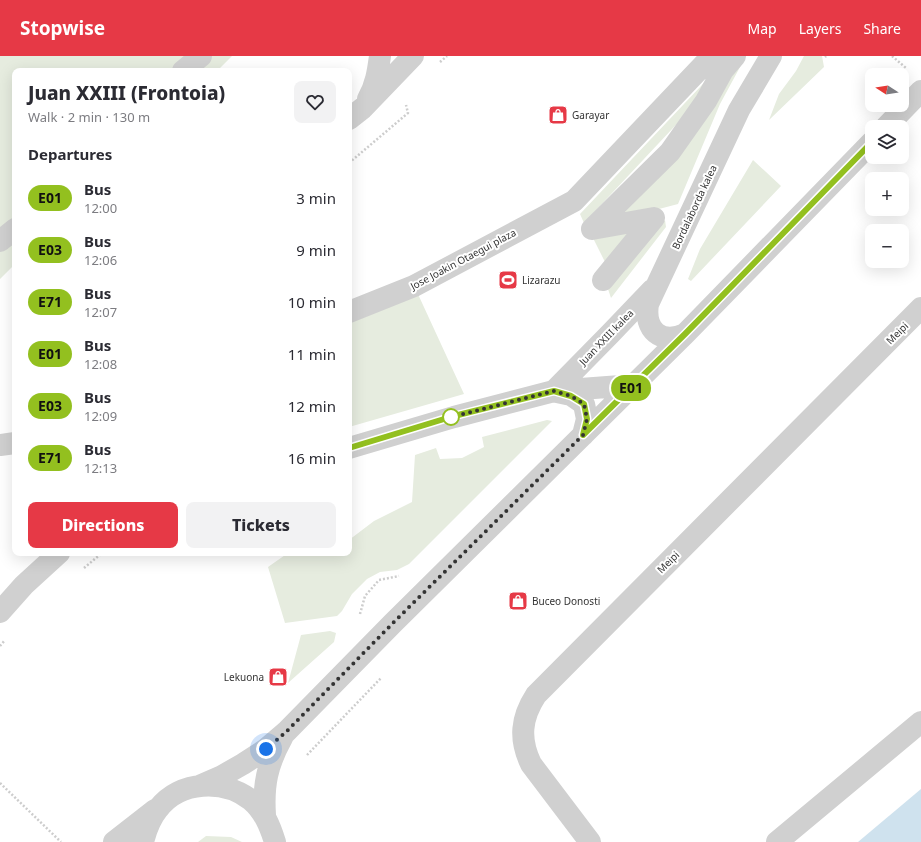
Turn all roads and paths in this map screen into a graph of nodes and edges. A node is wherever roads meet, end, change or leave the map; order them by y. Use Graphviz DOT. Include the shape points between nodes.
graph roads {
  1 [pos="201,56"];
  2 [pos="380,56"];
  3 [pos="413,56"];
  4 [pos="712,56"];
  5 [pos="736,56"];
  6 [pos="771,56"];
  7 [pos="892,56"];
  8 [pos="187,68"];
  9 [pos="906,68"];
  10 [pos="921,91"];
  11 [pos="356,114"];
  12 [pos="893,120"];
  13 [pos="865,149"];
  14 [pos="691,212"];
  15 [pos="654,218"];
  16 [pos="12,231"];
  17 [pos="0,241"];
  18 [pos="603,280"];
  19 [pos="658,283"];
  20 [pos="921,308"];
  21 [pos="352,311"];
  22 [pos="685,334"];
  23 [pos="634,385"];
  24 [pos="554,391"];
  25 [pos="583,435"];
  26 [pos="12,443"];
  27 [pos="0,445"];
  28 [pos="352,447"];
  29 [pos="56,556"];
  30 [pos="404,574"];
  31 [pos="0,612"];
  32 [pos="359,618"];
  33 [pos="382,678"];
  34 [pos="921,722"];
  35 [pos="286,732"];
  36 [pos="305,757"];
  37 [pos="0,783"];
  38 [pos="199,786"];
  39 [pos="158,808"];
  40 [pos="265,815"];
  41 [pos="61,842"];
  42 [pos="114,842"];
  43 [pos="143,842"];
  44 [pos="275,842"];
  45 [pos="590,842"];
  46 [pos="777,842"];
  1 -- 8 [label="street"];
  2 -- 11 [label="street" via="374,86"];
  3 -- 11 [label="street"];
  4 -- 21 [label="street, Jose Joakin Otaegui plaza" via="574,201 414,286"];
  5 -- 15 [label="street" via="723,70 706,101 670,152 592,229"];
  6 -- 14 [label="street, Bordalaborda kalea" via="739,110"];
  7 -- 9 [label="path"];
  10 -- 12 [label="street"];
  13 -- 22 [label="street"];
  14 -- 15 [label="street"];
  14 -- 19 [label="street, Bordalaborda kalea"];
  15 -- 18 [label="street"];
  16 -- 17 [label="street"];
  19 -- 22 [label="street, Bordalaborda kalea" via="648,304 648,323 661,336 677,338"];
  19 -- 24 [label="street, Juan XXIII kalea"];
  20 -- 45 [label="street, Meipi" via="536,695 529,706 525,717 523,741 531,764"];
  22 -- 23 [label="street"];
  23 -- 24 [label="street"];
  23 -- 25 [label="street"];
  24 -- 25 [label="street" via="571,396 584,404 587,419"];
  24 -- 28 [label="street" via="454,416"];
  25 -- 35 [label="street"];
  26 -- 27 [label="street"];
  29 -- 31 [label="street" via="24,585"];
  30 -- 32 [label="path" via="379,580 365,596"];
  33 -- 36 [label="path"];
  34 -- 46 [label="street"];
  35 -- 38 [label="street" via="244,764"];
  35 -- 40 [label="street" via="275,751 268,772 264,793"];
  37 -- 41 [label="path"];
  38 -- 39 [label="street" via="170,797"];
  38 -- 40 [label="street" via="218,786 236,791 252,801"];
  39 -- 42 [label="street"];
  39 -- 43 [label="street" via="148,824"];
  40 -- 44 [label="street"];
}
